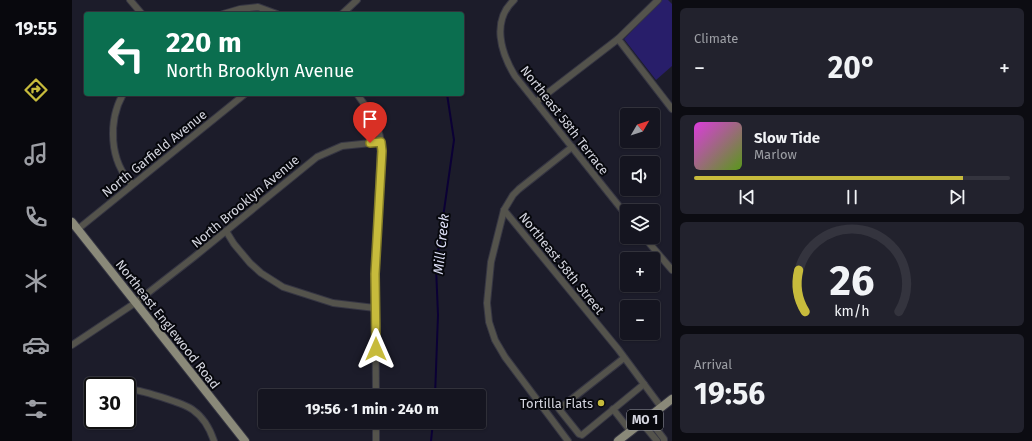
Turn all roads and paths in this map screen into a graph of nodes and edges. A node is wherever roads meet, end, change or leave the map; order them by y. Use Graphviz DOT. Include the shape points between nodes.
graph roads {
  1 [pos="130,0"];
  2 [pos="357,0"];
  3 [pos="514,0"];
  4 [pos="658,0"];
  5 [pos="140,12"];
  6 [pos="233,12"];
  7 [pos="272,12"];
  8 [pos="344,12"];
  9 [pos="618,39"];
  10 [pos="122,96"];
  11 [pos="242,96"];
  12 [pos="359,96"];
  13 [pos="536,102"];
  14 [pos="672,109"];
  15 [pos="381,142"];
  16 [pos="572,147"];
  17 [pos="132,184"];
  18 [pos="620,207"];
  19 [pos="504,210"];
  20 [pos="72,222"];
  21 [pos="78,229"];
  22 [pos="226,231"];
  23 [pos="650,244"];
  24 [pos="672,270"];
  25 [pos="135,303"];
  26 [pos="375,308"];
  27 [pos="72,345"];
  28 [pos="624,358"];
  29 [pos="644,384"];
  30 [pos="376,389"];
  31 [pos="136,391"];
  32 [pos="672,399"];
  33 [pos="661,407"];
  34 [pos="559,409"];
  35 [pos="613,409"];
  36 [pos="550,416"];
  37 [pos="645,420"];
  38 [pos="376,429"];
  39 [pos="631,432"];
  40 [pos="214,441"];
  41 [pos="245,441"];
  42 [pos="376,441"];
  43 [pos="568,441"];
  44 [pos="618,441"];
  45 [pos="657,441"];
  46 [pos="664,441"];
  1 -- 5 [label="street"];
  2 -- 8 [label="street"];
  3 -- 13 [label="street, Northeast 58th Terrace" via="503,14 500,39 504,56 515,76"];
  4 -- 9 [label="street"];
  6 -- 7 [label="street" via="258,7"];
  9 -- 13 [label="street"];
  9 -- 14 [label="street"];
  10 -- 17 [label="street" via="114,113 113,136 119,163"];
  11 -- 17 [label="street, North Garfield Avenue"];
  12 -- 15 [label="street" via="374,119"];
  13 -- 16 [label="street, Northeast 58th Terrace"];
  15 -- 22 [label="street, North Brooklyn Avenue" via="342,146 325,152"];
  15 -- 26 [label="street"];
  16 -- 18 [label="street, Northeast 58th Terrace"];
  16 -- 19 [label="street" via="519,189"];
  17 -- 21 [label="street, North Garfield Avenue"];
  19 -- 28 [label="street, Northeast 58th Street"];
  19 -- 36 [label="street" via="492,262 487,303 489,322 499,349"];
  20 -- 21 [label="main road, Northeast Englewood Road"];
  21 -- 25 [label="main road, Northeast Englewood Road"];
  22 -- 25 [label="street, North Brooklyn Avenue"];
  22 -- 26 [label="street" via="250,263 283,287 333,303"];
  23 -- 24 [label="street"];
  25 -- 27 [label="street"];
  25 -- 41 [label="main road, Northeast Englewood Road"];
  26 -- 30 [label="street"];
  28 -- 29 [label="street, Northeast 58th Street"];
  28 -- 34 [label="street"];
  29 -- 33 [label="street, Northeast 58th Street"];
  29 -- 35 [label="street"];
  31 -- 40 [label="street" via="192,409 205,422"];
  32 -- 33 [label="main road, MO 1"];
  33 -- 37 [label="main road, MO 1"];
  34 -- 35 [label="street" via="582,435"];
  34 -- 36 [label="street"];
  35 -- 39 [label="street"];
  36 -- 43 [label="street"];
  37 -- 39 [label="main road, MO 1"];
  37 -- 45 [label="street"];
  37 -- 46 [label="street"];
  38 -- 42 [label="street"];
  39 -- 44 [label="main road, MO 1"];
}
